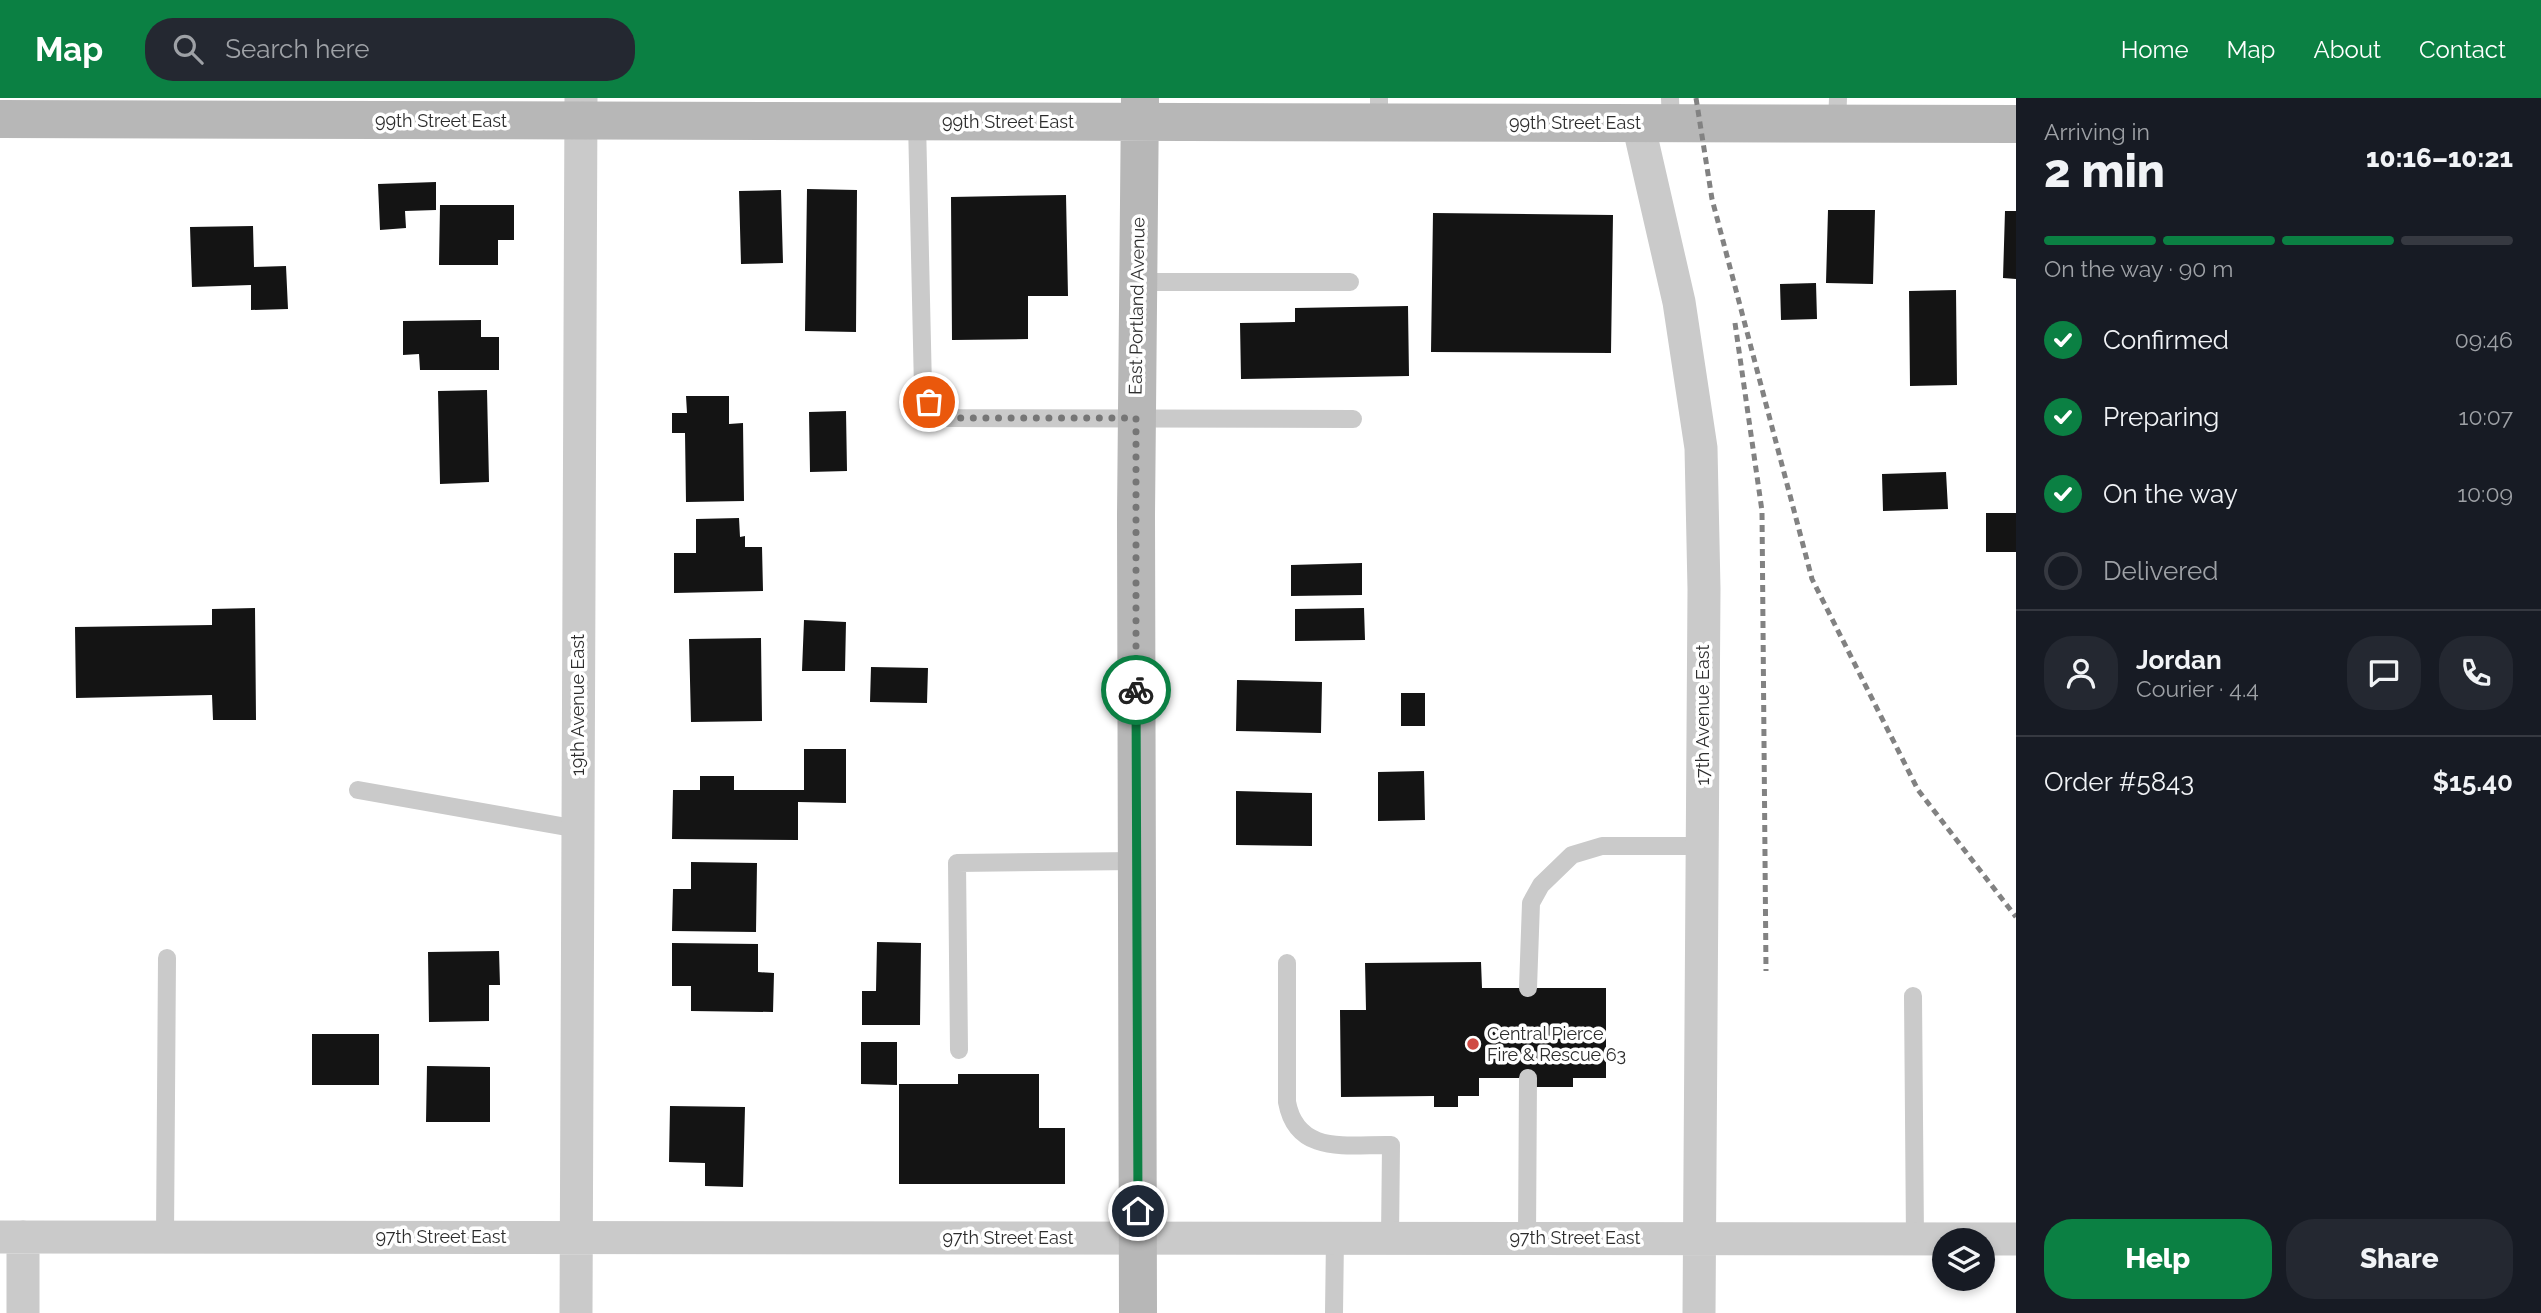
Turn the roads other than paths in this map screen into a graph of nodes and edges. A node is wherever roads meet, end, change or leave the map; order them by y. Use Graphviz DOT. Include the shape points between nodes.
graph roads {
  1 [pos="581,110"];
  2 [pos="1139,110"];
  3 [pos="1379,111"];
  4 [pos="1838,111"];
  5 [pos="14,112"];
  6 [pos="1660,115"];
  7 [pos="917,122"];
  8 [pos="2016,124"];
  9 [pos="1138,282"];
  10 [pos="1350,282"];
  11 [pos="1136,418"];
  12 [pos="1353,419"];
  13 [pos="359,790"];
  14 [pos="578,829"];
  15 [pos="1702,846"];
  16 [pos="1137,861"];
  17 [pos="167,958"];
  18 [pos="1287,963"];
  19 [pos="1528,988"];
  20 [pos="1913,996"];
  21 [pos="959,1050"];
  22 [pos="1528,1078"];
  23 [pos="12,1237"];
  24 [pos="165,1237"];
  25 [pos="576,1237"];
  26 [pos="1138,1238"];
  27 [pos="1335,1238"];
  28 [pos="1390,1238"];
  29 [pos="1527,1238"];
  30 [pos="1699,1238"];
  31 [pos="1915,1239"];
  32 [pos="2016,1239"];
  33 [pos="23,1313"];
  34 [pos="576,1313"];
  35 [pos="1138,1313"];
  36 [pos="1334,1313"];
  37 [pos="1699,1313"];
  1 -- 5 [label="street, 99th Street East"];
  1 -- 7 [label="street, 99th Street East"];
  1 -- 14 [label="street, 19th Avenue East"];
  2 -- 3 [label="street, 99th Street East"];
  2 -- 7 [label="street, 99th Street East"];
  2 -- 9 [label="street, East Portland Avenue"];
  3 -- 6 [label="street, 99th Street East"];
  4 -- 6 [label="street, 99th Street East"];
  4 -- 8 [label="street, 99th Street East"];
  6 -- 15 [label="street, 17th Avenue East" via="1679,302 1701,448"];
  7 -- 11 [label="lane" via="923,387 929,402 947,418"];
  9 -- 10 [label="lane"];
  9 -- 11 [label="street, East Portland Avenue"];
  11 -- 12 [label="lane"];
  11 -- 16 [label="street, East Portland Avenue"];
  13 -- 14 [label="lane"];
  14 -- 25 [label="street, 19th Avenue East"];
  15 -- 19 [label="lane" via="1602,846 1572,855 1541,885 1531,904"];
  15 -- 30 [label="street, 17th Avenue East"];
  16 -- 21 [label="lane" via="957,863"];
  16 -- 26 [label="street, East Portland Avenue"];
  17 -- 24 [label="lane"];
  18 -- 28 [label="lane" via="1290,1115 1299,1131 1314,1142 1391,1145"];
  20 -- 31 [label="lane"];
  22 -- 29 [label="lane"];
  23 -- 24 [label="street, 97th Street East"];
  23 -- 33 [label="street"];
  24 -- 25 [label="street, 97th Street East"];
  25 -- 26 [label="street, 97th Street East"];
  25 -- 34 [label="street, 19th Avenue East"];
  26 -- 27 [label="street, 97th Street East"];
  26 -- 35 [label="street, East Portland Avenue"];
  27 -- 28 [label="street, 97th Street East"];
  27 -- 36 [label="lane"];
  28 -- 29 [label="street, 97th Street East"];
  29 -- 30 [label="street, 97th Street East"];
  30 -- 31 [label="street, 97th Street East"];
  30 -- 37 [label="street, 17th Avenue East"];
  31 -- 32 [label="street, 97th Street East"];
}
